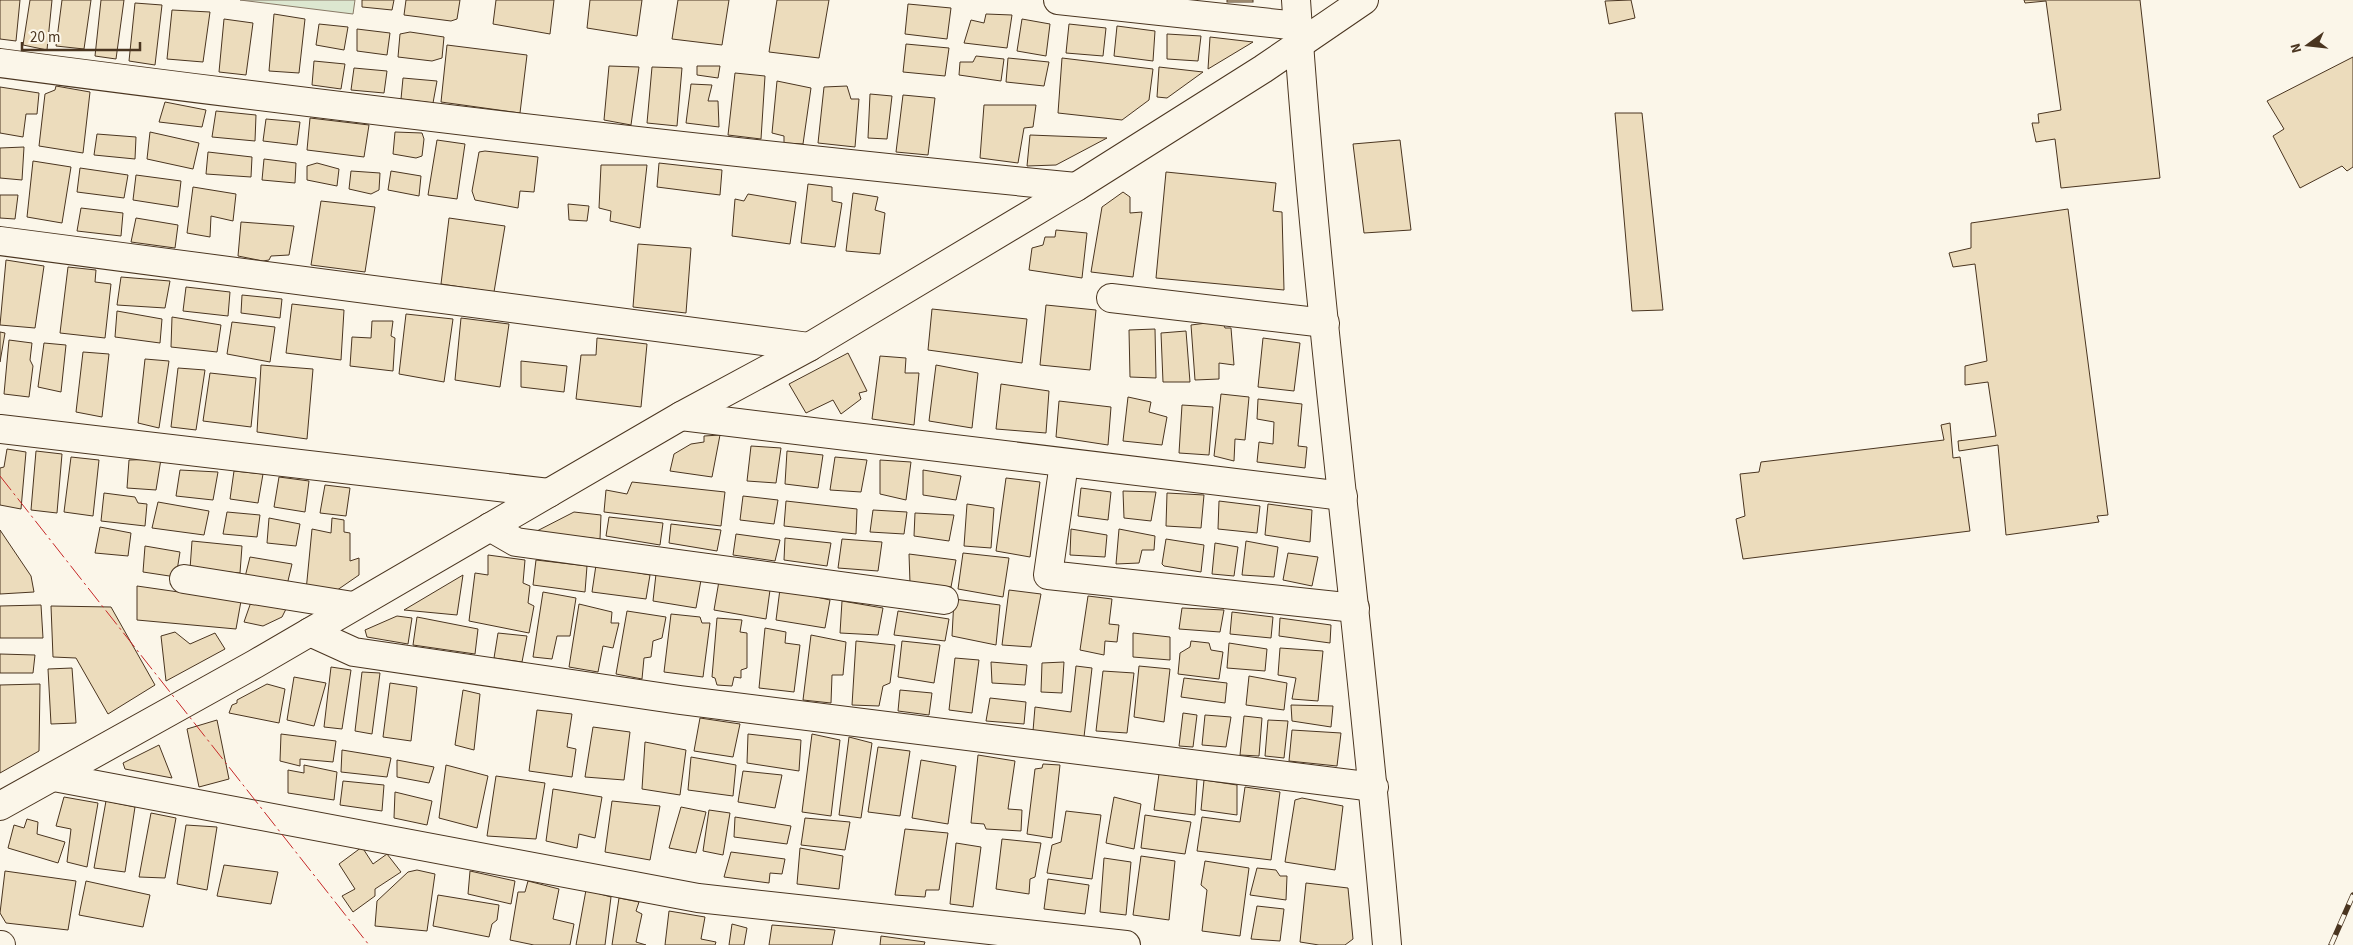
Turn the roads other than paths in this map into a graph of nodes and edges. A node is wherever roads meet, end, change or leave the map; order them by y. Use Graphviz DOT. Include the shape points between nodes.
graph roads {
  1 [pos="1058,0"];
  2 [pos="1364,0"];
  3 [pos="1298,23"];
  4 [pos="0,63"];
  5 [pos="1076,187"];
  6 [pos="0,241"];
  7 [pos="1111,298"];
  8 [pos="1325,323"];
  9 [pos="809,347"];
  10 [pos="681,416"];
  11 [pos="0,429"];
  12 [pos="1064,463"];
  13 [pos="549,493"];
  14 [pos="1343,496"];
  15 [pos="490,527"];
  16 [pos="184,579"];
  17 [pos="944,600"];
  18 [pos="353,606"];
  19 [pos="1355,608"];
  20 [pos="310,632"];
  21 [pos="54,777"];
  22 [pos="1374,788"];
  23 [pos="0,806"];
  24 [pos="1126,945"];
  25 [pos="1387,945"];
  1 -- 3 [label="street"];
  2 -- 3 [label="street"];
  3 -- 5 [label="street"];
  3 -- 8 [label="street" via="1309,174"];
  4 -- 5 [label="street" via="265,98 737,153"];
  5 -- 9 [label="street"];
  6 -- 9 [label="street"];
  7 -- 8 [label="street"];
  8 -- 14 [label="street"];
  9 -- 10 [label="street"];
  10 -- 12 [label="street"];
  10 -- 13 [label="street"];
  11 -- 13 [label="street"];
  12 -- 14 [label="street"];
  12 -- 19 [label="street" via="1048,575"];
  13 -- 15 [label="street"];
  14 -- 19 [label="street"];
  15 -- 17 [label="street" via="516,542"];
  15 -- 18 [label="street"];
  16 -- 18 [label="street"];
  18 -- 20 [label="street"];
  19 -- 22 [label="street"];
  20 -- 21 [label="street"];
  20 -- 22 [label="street" via="354,652 680,700"];
  21 -- 23 [label="street"];
  21 -- 24 [label="street" via="698,898"];
  22 -- 25 [label="street"];
}
